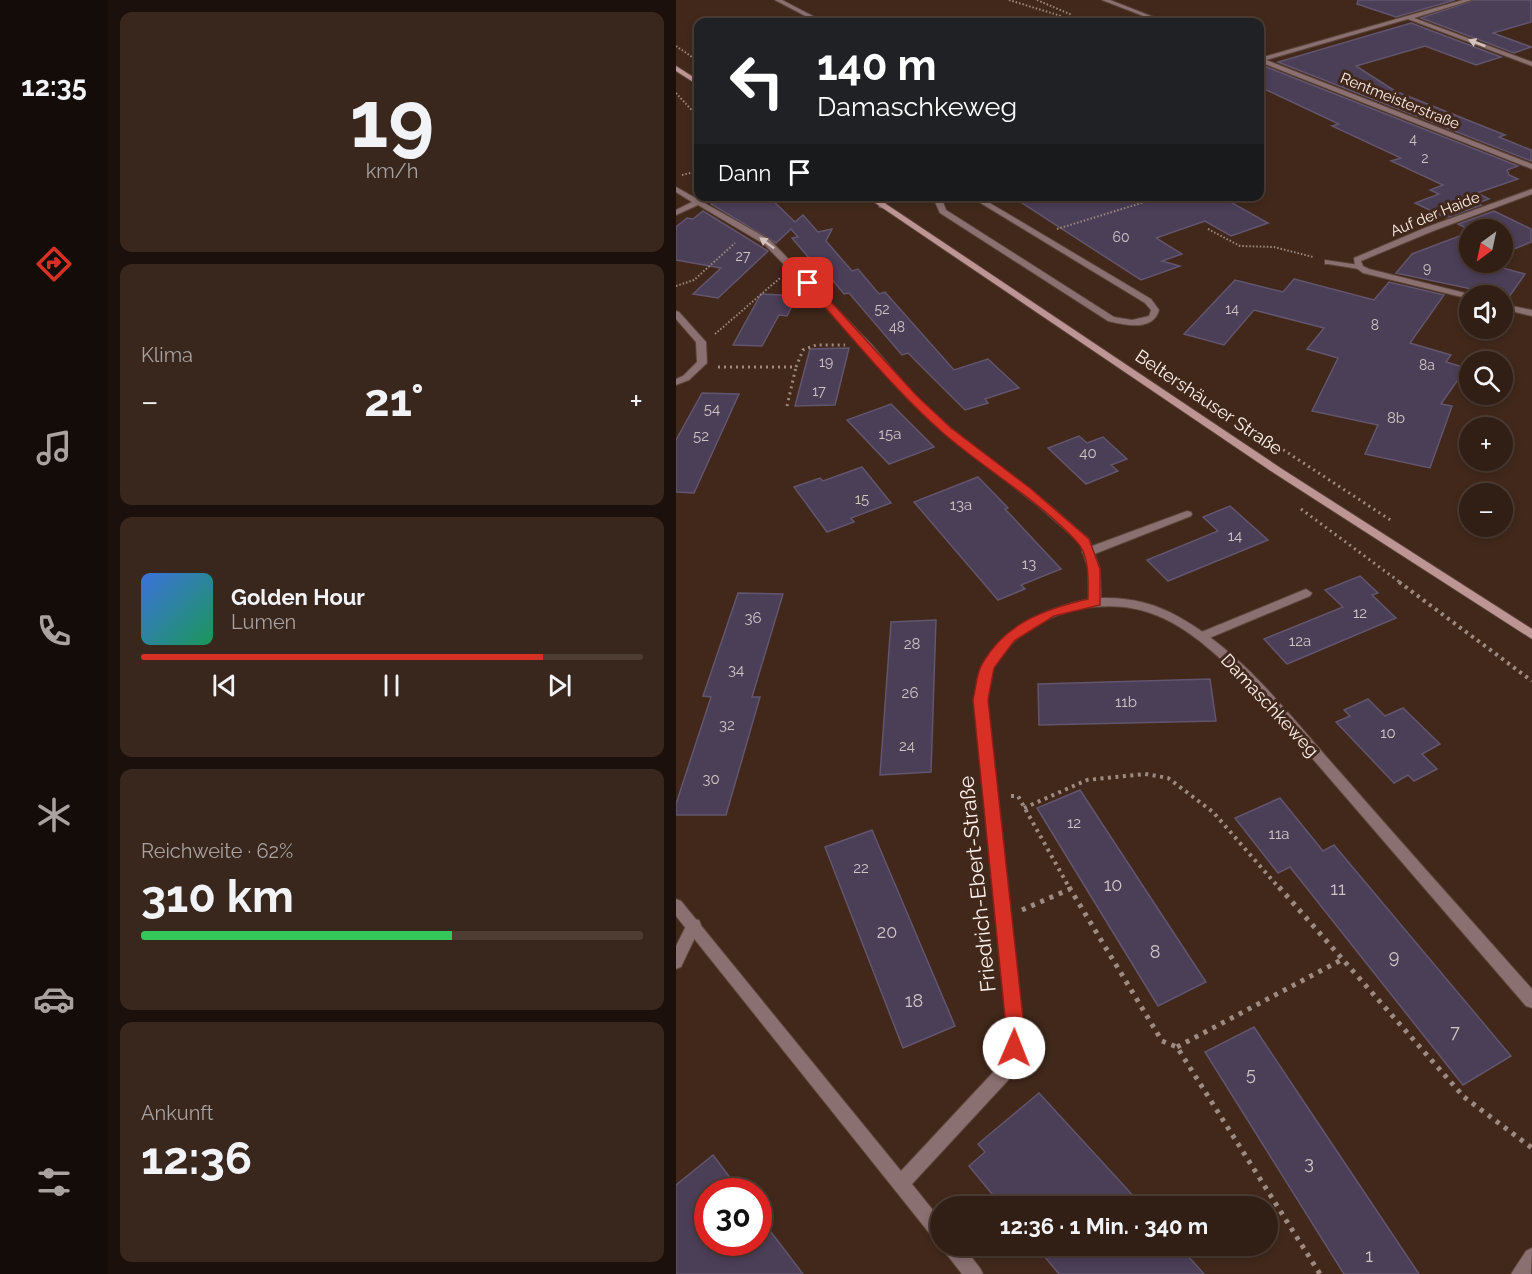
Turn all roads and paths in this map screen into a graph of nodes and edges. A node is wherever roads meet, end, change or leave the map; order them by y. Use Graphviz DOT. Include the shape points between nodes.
graph roads {
  1 [pos="778,0"];
  2 [pos="1009,0"];
  3 [pos="1037,0"];
  4 [pos="1105,0"];
  5 [pos="1469,0"];
  6 [pos="1072,15"];
  7 [pos="1061,16"];
  8 [pos="813,18"];
  9 [pos="1152,18"];
  10 [pos="1409,18"];
  11 [pos="676,46"];
  12 [pos="694,58"];
  13 [pos="1264,59"];
  14 [pos="1264,62"];
  15 [pos="1531,64"];
  16 [pos="676,68"];
  17 [pos="694,80"];
  18 [pos="676,93"];
  19 [pos="694,113"];
  20 [pos="1531,167"];
  21 [pos="694,172"];
  22 [pos="676,177"];
  23 [pos="676,189"];
  24 [pos="1531,191"];
  25 [pos="694,200"];
  26 [pos="875,201"];
  27 [pos="882,201"];
  28 [pos="940,201"];
  29 [pos="981,201"];
  30 [pos="1148,201"];
  31 [pos="697,202"];
  32 [pos="883,207"];
  33 [pos="676,213"];
  34 [pos="1208,229"];
  35 [pos="754,235"];
  36 [pos="1063,236"];
  37 [pos="1328,262"];
  38 [pos="793,267"];
  39 [pos="1359,267"];
  40 [pos="676,286"];
  41 [pos="1459,294"];
  42 [pos="1513,309"];
  43 [pos="1531,313"];
  44 [pos="676,314"];
  45 [pos="702,342"];
  46 [pos="869,347"];
  47 [pos="699,365"];
  48 [pos="796,367"];
  49 [pos="676,382"];
  50 [pos="787,406"];
  51 [pos="1248,427"];
  52 [pos="1187,514"];
  53 [pos="1398,524"];
  54 [pos="1088,552"];
  55 [pos="1386,572"];
  56 [pos="1306,593"];
  57 [pos="1095,602"];
  58 [pos="1203,636"];
  59 [pos="1531,636"];
  60 [pos="1531,681"];
  61 [pos="991,796"];
  62 [pos="1024,808"];
  63 [pos="1070,889"];
  64 [pos="676,905"];
  65 [pos="1003,911"];
  66 [pos="694,924"];
  67 [pos="1343,959"];
  68 [pos="676,962"];
  69 [pos="1531,1001"];
  70 [pos="1177,1047"];
  71 [pos="1531,1148"];
  72 [pos="900,1184"];
  73 [pos="930,1221"];
  74 [pos="959,1256"];
  75 [pos="1531,1257"];
  76 [pos="974,1274"];
  77 [pos="1320,1274"];
  78 [pos="1520,1274"];
  1 -- 8 [label="street"];
  2 -- 7 [label="path"];
  3 -- 6 [label="path"];
  4 -- 9 [label="street"];
  5 -- 10 [label="street"];
  10 -- 13 [label="street"];
  15 -- 10 [label="street, one-way"];
  11 -- 12 [label="path"];
  14 -- 20 [label="street, Rentmeisterstraße"];
  16 -- 17 [label="main road"];
  18 -- 19 [label="path"];
  21 -- 22 [label="path"];
  23 -- 25 [label="street"];
  24 -- 39 [label="street, Auf der Haide" via="1357,260"];
  26 -- 32 [label="main road, Beltershäuser Straße"];
  27 -- 32 [label="street"];
  28 -- 29 [label="street" via="943,211 1111,319 1128,324 1144,323 1153,317 1155,310 1148,302"];
  30 -- 36 [label="path" via="1053,230"];
  31 -- 33 [label="street"];
  31 -- 35 [label="street"];
  32 -- 59 [label="main road, Beltershäuser Straße"];
  34 -- 37 [label="path" via="1240,246 1274,247"];
  38 -- 35 [label="street, one-way"];
  35 -- 40 [label="path" via="728,246 694,280"];
  37 -- 39 [label="street"];
  38 -- 45 [label="path" via="724,329"];
  38 -- 46 [label="street"];
  39 -- 41 [label="street" via="1373,274"];
  42 -- 43 [label="street"];
  44 -- 45 [label="street"];
  45 -- 47 [label="street"];
  46 -- 48 [label="path" via="862,350 849,345 816,345 803,350"];
  46 -- 54 [label="street" via="912,398 1042,504 1085,542"];
  47 -- 48 [label="path"];
  47 -- 49 [label="street"];
  48 -- 50 [label="path"];
  51 -- 53 [label="path"];
  52 -- 54 [label="street"];
  54 -- 57 [label="street" via="1094,569"];
  55 -- 60 [label="path"];
  56 -- 58 [label="street"];
  57 -- 58 [label="street, Damaschkeweg" via="1132,604 1161,612"];
  57 -- 61 [label="street, Friedrich-Ebert-Straße" via="1049,613 1009,638 987,667 981,700"];
  58 -- 69 [label="street, Damaschkeweg" via="1254,682"];
  61 -- 62 [label="path" via="1018,796"];
  61 -- 65 [label="street, Friedrich-Ebert-Straße"];
  62 -- 63 [label="path"];
  62 -- 67 [label="path" via="1087,780 1145,774 1168,778 1213,812"];
  63 -- 65 [label="path" via="1025,910"];
  63 -- 70 [label="path" via="1162,1041"];
  64 -- 66 [label="street"];
  65 -- 72 [label="street, Friedrich-Ebert-Straße" via="1015,1027 1014,1048 1006,1071"];
  66 -- 68 [label="street"];
  66 -- 72 [label="street"];
  67 -- 70 [label="path"];
  67 -- 71 [label="path" via="1464,1097"];
  70 -- 77 [label="path"];
  72 -- 73 [label="street"];
  74 -- 76 [label="street"];
  75 -- 78 [label="street"];
}
